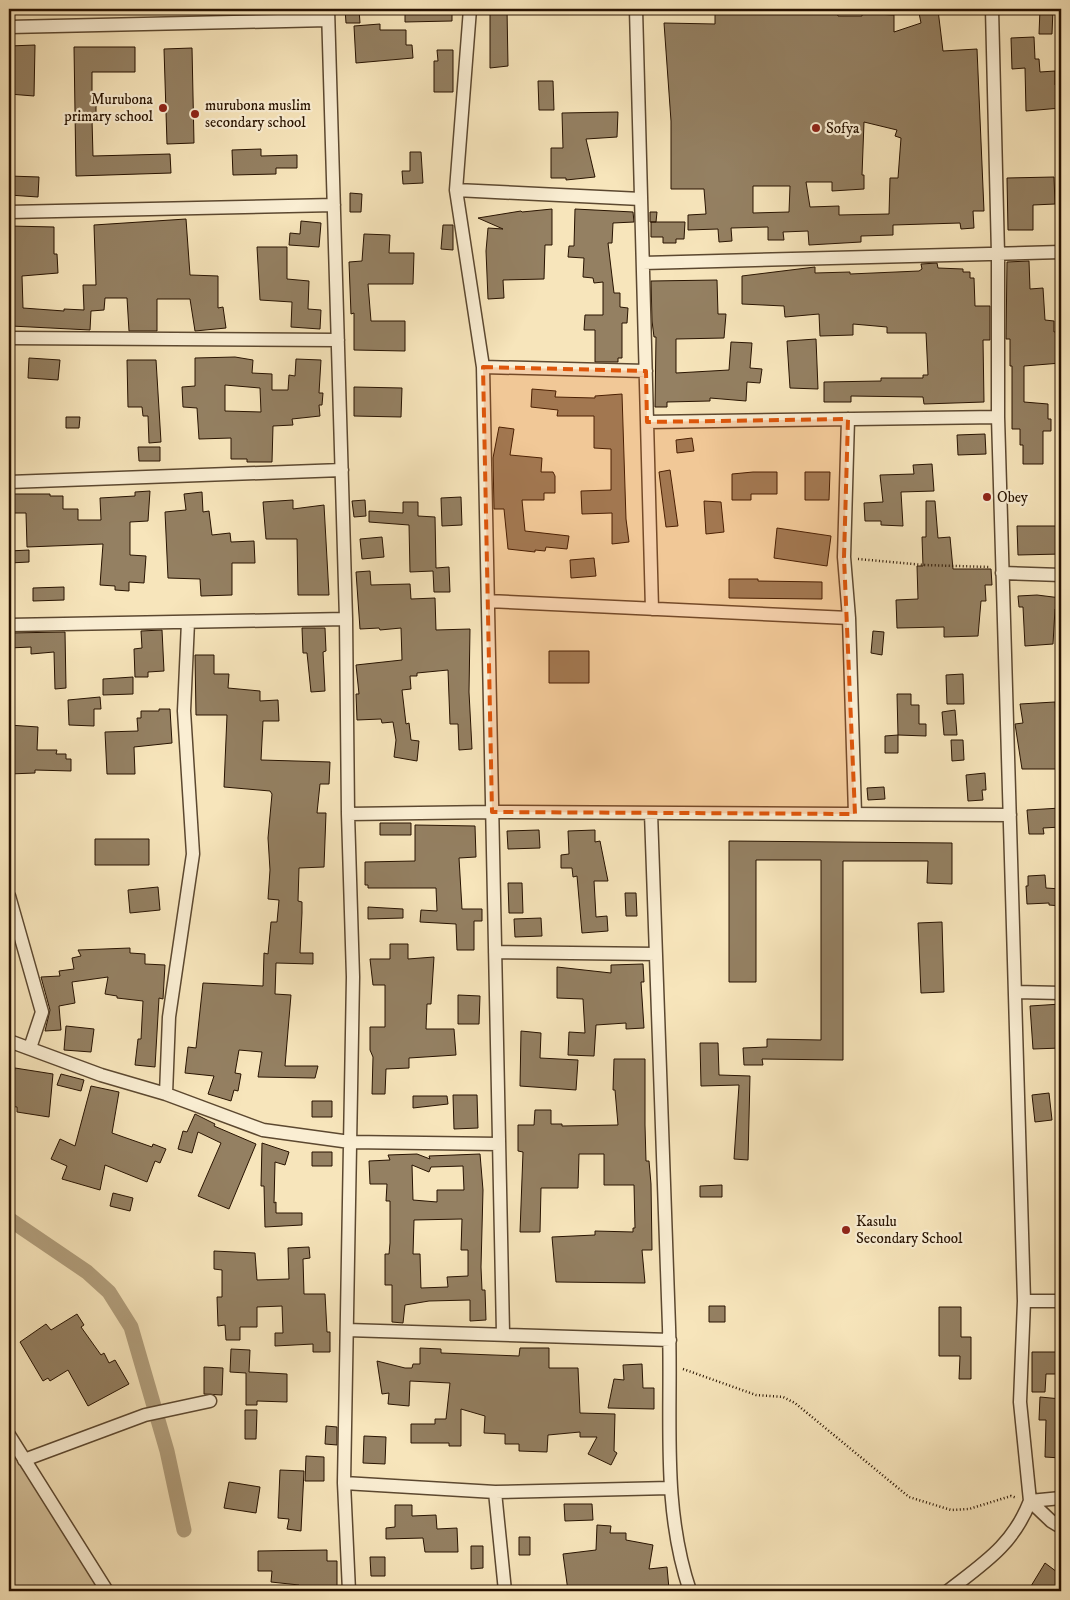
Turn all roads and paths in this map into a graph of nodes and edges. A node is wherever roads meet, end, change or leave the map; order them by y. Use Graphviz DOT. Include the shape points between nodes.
graph roads {
  1 [pos="470,9"];
  2 [pos="636,9"];
  3 [pos="992,9"];
  4 [pos="328,15"];
  5 [pos="9,27"];
  6 [pos="456,190"];
  7 [pos="641,199"];
  8 [pos="334,205"];
  9 [pos="9,212"];
  10 [pos="1061,252"];
  11 [pos="998,254"];
  12 [pos="643,263"];
  13 [pos="9,338"];
  14 [pos="338,340"];
  15 [pos="482,367"];
  16 [pos="646,371"];
  17 [pos="998,417"];
  18 [pos="848,419"];
  19 [pos="647,422"];
  20 [pos="342,470"];
  21 [pos="9,482"];
  22 [pos="844,557"];
  23 [pos="1002,574"];
  24 [pos="1061,576"];
  25 [pos="488,601"];
  26 [pos="652,609"];
  27 [pos="849,618"];
  28 [pos="346,619"];
  29 [pos="188,622"];
  30 [pos="9,624"];
  31 [pos="492,812"];
  32 [pos="651,813"];
  33 [pos="348,814"];
  34 [pos="855,814"];
  35 [pos="1010,815"];
  36 [pos="9,896"];
  37 [pos="495,952"];
  38 [pos="656,954"];
  39 [pos="1015,992"];
  40 [pos="1061,993"];
  41 [pos="9,1041"];
  42 [pos="30,1048"];
  43 [pos="166,1094"];
  44 [pos="350,1142"];
  45 [pos="499,1144"];
  46 [pos="1024,1301"];
  47 [pos="1061,1301"];
  48 [pos="347,1330"];
  49 [pos="503,1333"];
  50 [pos="670,1340"];
  51 [pos="670,1364"];
  52 [pos="210,1401"];
  53 [pos="9,1435"];
  54 [pos="24,1460"];
  55 [pos="344,1483"];
  56 [pos="670,1488"];
  57 [pos="496,1492"];
  58 [pos="1061,1498"];
  59 [pos="1030,1501"];
  60 [pos="1061,1528"];
  61 [pos="107,1591"];
  62 [pos="349,1591"];
  63 [pos="505,1591"];
  64 [pos="690,1591"];
  65 [pos="948,1591"];
  1 -- 6 [label="street"];
  2 -- 7 [label="street"];
  3 -- 11 [label="street"];
  4 -- 5 [label="street"];
  4 -- 8 [label="street"];
  6 -- 7 [label="street"];
  6 -- 15 [label="street"];
  7 -- 12 [label="street"];
  8 -- 9 [label="street"];
  8 -- 14 [label="street"];
  10 -- 11 [label="street"];
  11 -- 12 [label="street"];
  11 -- 17 [label="street"];
  12 -- 16 [label="street"];
  13 -- 14 [label="street"];
  14 -- 20 [label="street"];
  15 -- 16 [label="street"];
  15 -- 25 [label="street"];
  16 -- 19 [label="street"];
  17 -- 18 [label="street"];
  17 -- 23 [label="street"];
  18 -- 19 [label="street"];
  18 -- 22 [label="street"];
  19 -- 26 [label="street"];
  20 -- 21 [label="street"];
  20 -- 28 [label="street"];
  22 -- 23 [label="path" via="924,565 994,567"];
  22 -- 27 [label="street"];
  23 -- 24 [label="street"];
  23 -- 35 [label="street"];
  25 -- 26 [label="street"];
  25 -- 31 [label="street"];
  26 -- 27 [label="street"];
  27 -- 34 [label="street"];
  28 -- 29 [label="street"];
  28 -- 33 [label="street"];
  29 -- 30 [label="street"];
  29 -- 43 [label="street" via="184,711 193,854 169,1017"];
  31 -- 32 [label="street"];
  31 -- 33 [label="street"];
  31 -- 37 [label="street"];
  32 -- 34 [label="street"];
  32 -- 38 [label="street"];
  33 -- 44 [label="street" via="353,977"];
  34 -- 35 [label="street"];
  35 -- 39 [label="street"];
  36 -- 42 [label="street" via="42,1012"];
  37 -- 38 [label="street"];
  37 -- 45 [label="street"];
  38 -- 50 [label="street"];
  39 -- 40 [label="street"];
  39 -- 46 [label="street"];
  41 -- 42 [label="street"];
  42 -- 43 [label="street" via="101,1075"];
  43 -- 44 [label="street" via="263,1130"];
  44 -- 45 [label="street"];
  44 -- 48 [label="street"];
  45 -- 49 [label="street"];
  46 -- 47 [label="street"];
  46 -- 59 [label="street" via="1020,1402"];
  48 -- 49 [label="street"];
  48 -- 55 [label="street"];
  49 -- 50 [label="street"];
  50 -- 51 [label="street"];
  51 -- 56 [label="street"];
  51 -- 59 [label="path" via="756,1395 783,1397 795,1403 889,1482 909,1497 932,1506 969,1509 1011,1496"];
  52 -- 54 [label="street" via="145,1415"];
  53 -- 54 [label="street"];
  54 -- 61 [label="street"];
  55 -- 57 [label="street"];
  55 -- 62 [label="street"];
  56 -- 57 [label="street"];
  56 -- 64 [label="street" via="675,1533"];
  57 -- 63 [label="street"];
  58 -- 59 [label="street"];
  59 -- 60 [label="street"];
  59 -- 65 [label="street" via="1022,1522 1010,1539"];
}
